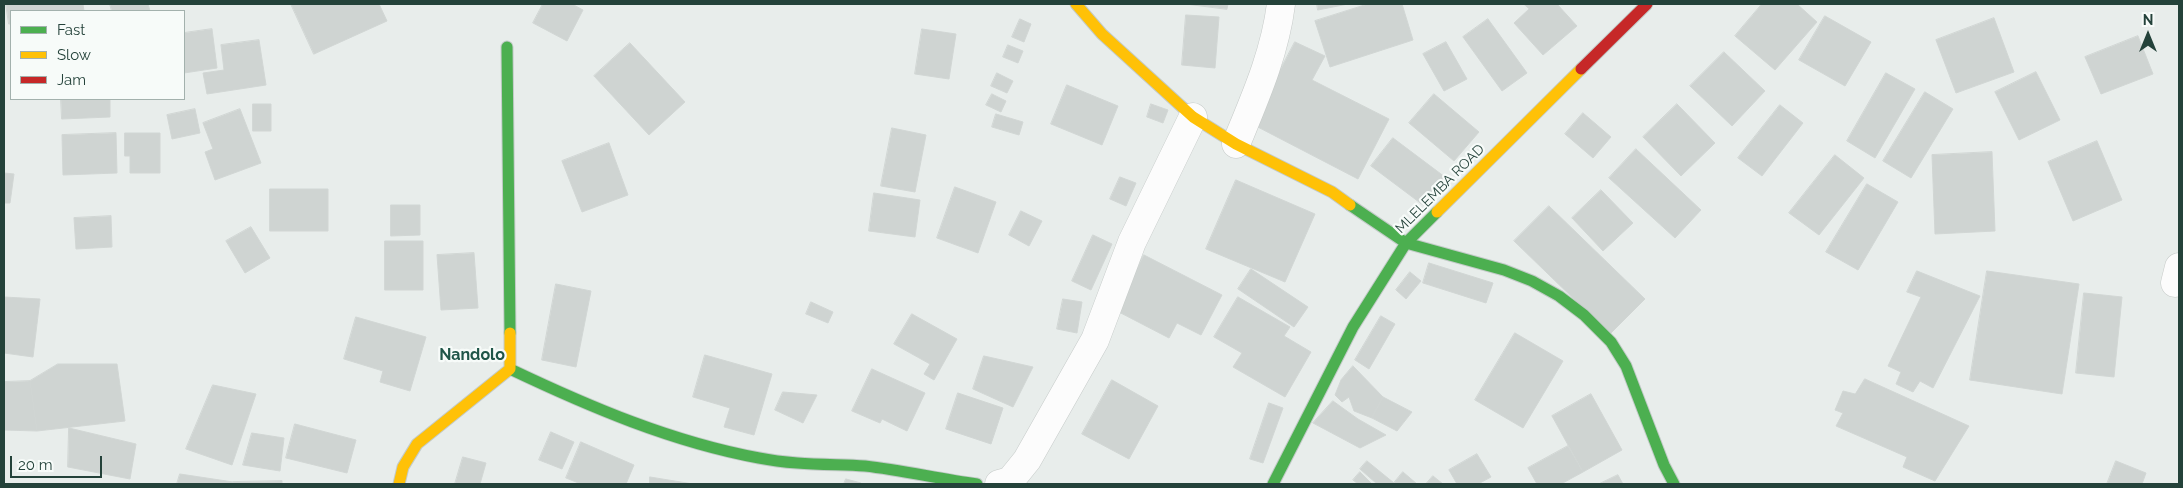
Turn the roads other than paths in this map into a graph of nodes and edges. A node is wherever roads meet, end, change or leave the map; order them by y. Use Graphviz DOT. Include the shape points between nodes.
graph roads {
  1 [pos="1076,4"];
  2 [pos="1281,4"];
  3 [pos="1647,4"];
  4 [pos="507,47"];
  5 [pos="1193,117"];
  6 [pos="1236,144"];
  7 [pos="1406,243"];
  8 [pos="510,369"];
  9 [pos="399,484"];
  10 [pos="977,484"];
  11 [pos="999,484"];
  12 [pos="1273,484"];
  13 [pos="1674,484"];
  1 -- 5 [label="street" via="1102,34"];
  2 -- 6 [label="street" via="1263,77"];
  3 -- 7 [label="street, MLELEMBA ROAD"];
  4 -- 8 [label="street"];
  5 -- 6 [label="street"];
  5 -- 11 [label="street" via="1132,242 1095,340 1027,460 1010,481"];
  6 -- 7 [label="street" via="1332,192"];
  7 -- 12 [label="street, MLELEMBA ROAD" via="1353,327"];
  7 -- 13 [label="street" via="1532,281 1584,315 1611,342 1626,366"];
  8 -- 9 [label="street" via="417,444 403,467"];
  8 -- 10 [label="street" via="605,412 687,441 759,459 880,468"];
}
